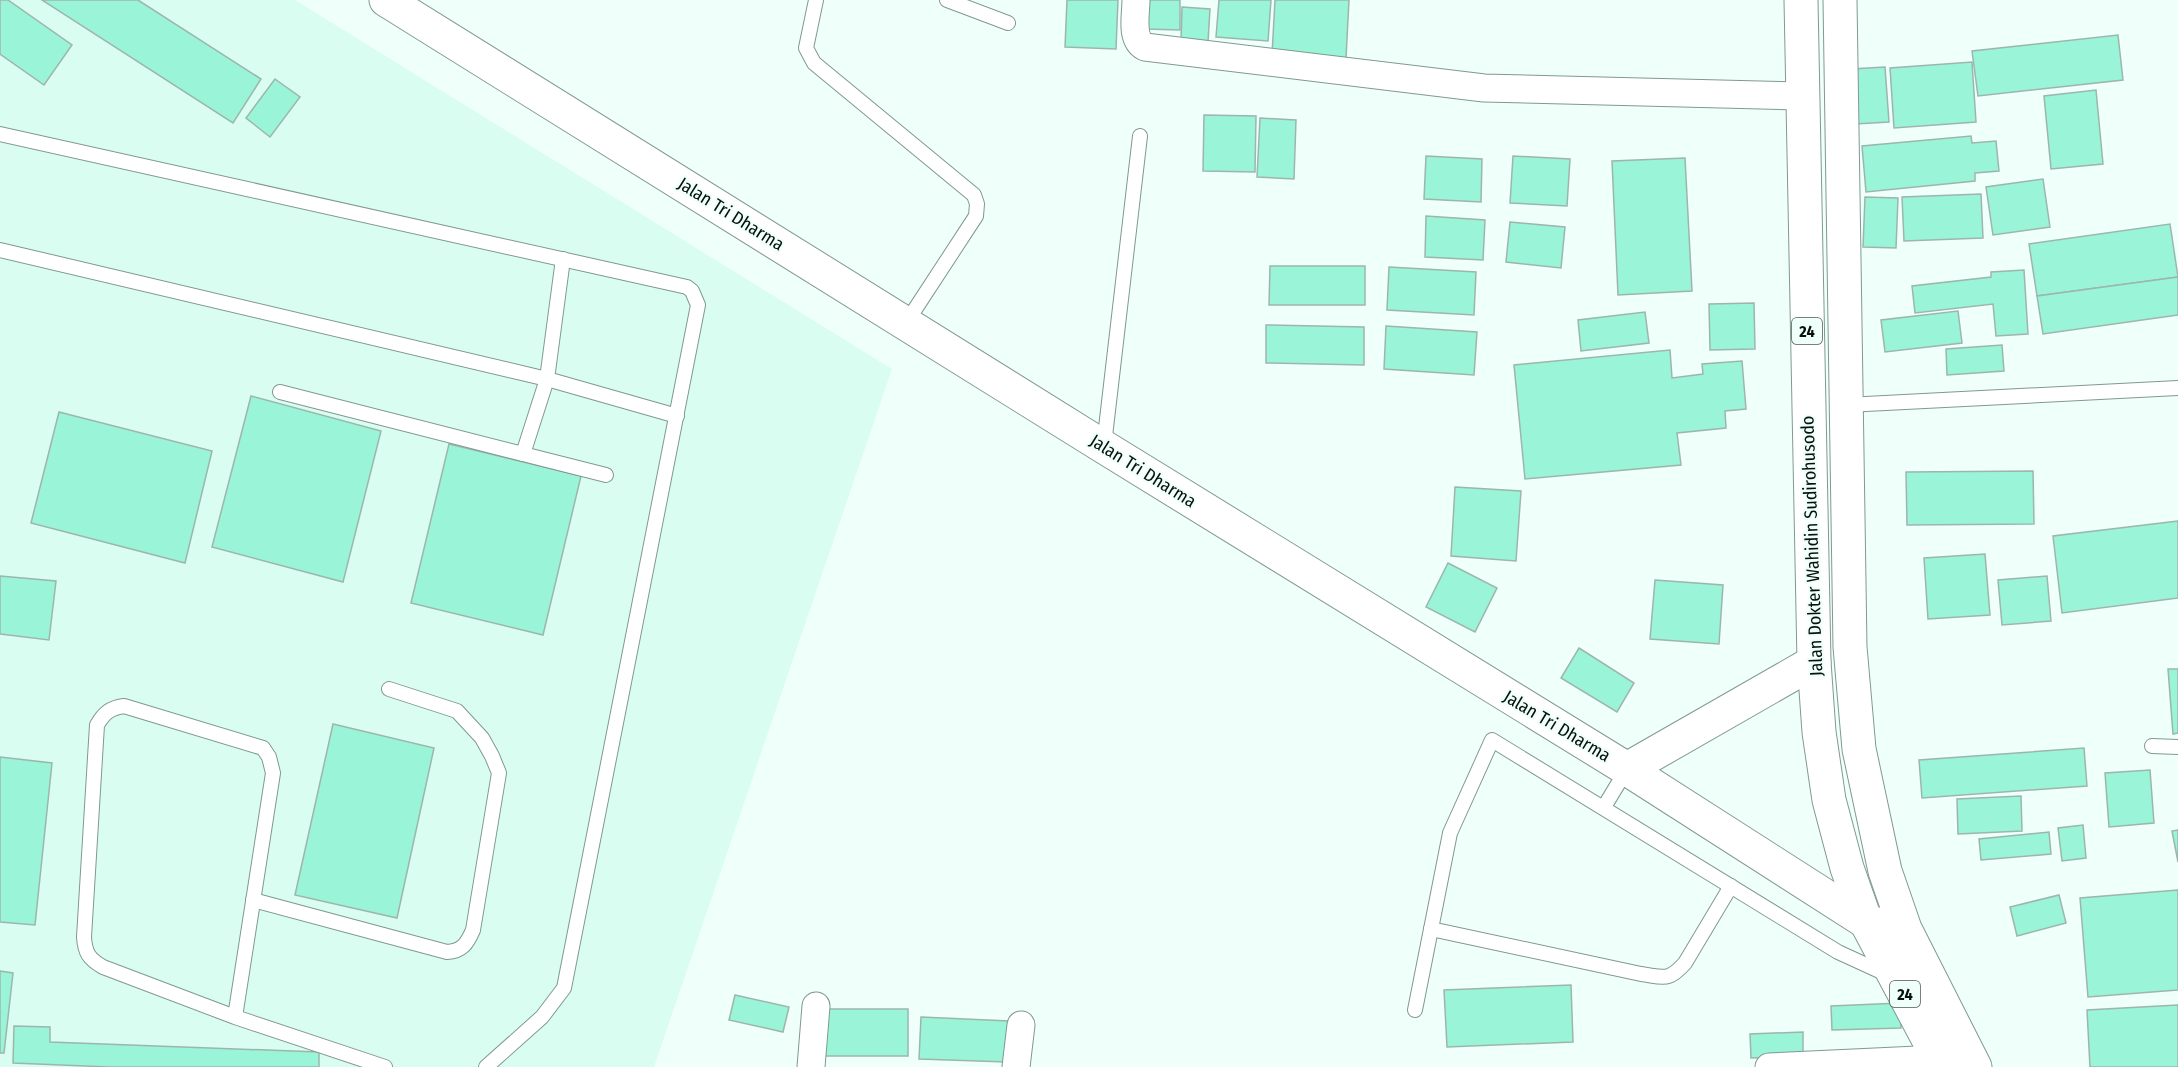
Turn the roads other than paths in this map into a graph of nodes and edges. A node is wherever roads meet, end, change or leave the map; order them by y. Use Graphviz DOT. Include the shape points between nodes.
graph roads {
  1 [pos="386,0"];
  2 [pos="816,0"];
  3 [pos="947,0"];
  4 [pos="1136,0"];
  5 [pos="1801,0"];
  6 [pos="1840,0"];
  7 [pos="1008,22"];
  8 [pos="1802,96"];
  9 [pos="0,134"];
  10 [pos="1140,136"];
  11 [pos="0,250"];
  12 [pos="562,258"];
  13 [pos="906,324"];
  14 [pos="547,379"];
  15 [pos="2178,388"];
  16 [pos="280,392"];
  17 [pos="1846,405"];
  18 [pos="677,416"];
  19 [pos="1104,447"];
  20 [pos="523,454"];
  21 [pos="606,475"];
  22 [pos="1850,647"];
  23 [pos="1814,662"];
  24 [pos="389,689"];
  25 [pos="2152,746"];
  26 [pos="2178,747"];
  27 [pos="1627,769"];
  28 [pos="1604,807"];
  29 [pos="1731,886"];
  30 [pos="253,900"];
  31 [pos="1866,922"];
  32 [pos="1431,929"];
  33 [pos="1905,929"];
  34 [pos="1896,978"];
  35 [pos="816,1006"];
  36 [pos="1415,1011"];
  37 [pos="234,1017"];
  38 [pos="1021,1025"];
  39 [pos="1941,1063"];
  40 [pos="385,1067"];
  41 [pos="486,1067"];
  42 [pos="811,1067"];
  43 [pos="1016,1067"];
  44 [pos="1769,1067"];
  45 [pos="1975,1067"];
  1 -- 13 [label="main road, Jalan Tri Dharma"];
  2 -- 13 [label="lane" via="806,48 814,63 974,195 977,204 976,216"];
  3 -- 7 [label="lane"];
  4 -- 8 [label="street" via="1136,37 1145,47 1484,88"];
  5 -- 8 [label="main road, Jalan Dokter Wahidin Sudirohusodo / 24"];
  6 -- 17 [label="main road, Jalan Dokter Wahidin Sudirohusodo / 24"];
  8 -- 23 [label="main road, Jalan Dokter Wahidin Sudirohusodo / 24"];
  9 -- 12 [label="lane"];
  10 -- 19 [label="lane"];
  11 -- 14 [label="lane"];
  12 -- 14 [label="lane"];
  12 -- 18 [label="lane" via="692,291 698,305"];
  13 -- 19 [label="main road, Jalan Tri Dharma"];
  14 -- 18 [label="lane"];
  14 -- 20 [label="lane"];
  15 -- 17 [label="lane"];
  16 -- 20 [label="lane"];
  17 -- 22 [label="main road, Jalan Dokter Wahidin Sudirohusodo / 24"];
  18 -- 41 [label="lane" via="564,988 542,1017"];
  19 -- 27 [label="main road, Jalan Tri Dharma"];
  20 -- 21 [label="lane"];
  22 -- 23 [label="main road"];
  22 -- 33 [label="main road, Jalan Dokter Wahidin Sudirohusodo / 24" via="1859,749 1885,871"];
  23 -- 27 [label="main road"];
  23 -- 31 [label="main road, Jalan Dokter Wahidin Sudirohusodo / 24" via="1829,800"];
  24 -- 30 [label="lane" via="457,711 482,738 499,773 473,930 467,944 447,952"];
  25 -- 26 [label="lane"];
  27 -- 28 [label="lane"];
  27 -- 31 [label="main road, Jalan Tri Dharma"];
  28 -- 29 [label="lane"];
  28 -- 32 [label="lane" via="1492,741 1450,832"];
  29 -- 32 [label="lane" via="1685,963 1666,978"];
  29 -- 34 [label="lane" via="1838,952"];
  30 -- 37 [label="lane"];
  30 -- 37 [label="lane" via="273,773 263,748 124,706 104,713 97,725 85,950 91,960 103,967"];
  31 -- 33 [label="main road, Jalan Tri Dharma"];
  31 -- 34 [label="main road, Jalan Dokter Wahidin Sudirohusodo / 24"];
  32 -- 36 [label="lane"];
  33 -- 45 [label="main road, Jalan Dokter Wahidin Sudirohusodo / 24"];
  34 -- 39 [label="main road, Jalan Dokter Wahidin Sudirohusodo / 24"];
  35 -- 42 [label="street"];
  37 -- 40 [label="lane"];
  38 -- 43 [label="street"];
  39 -- 44 [label="street"];
}
